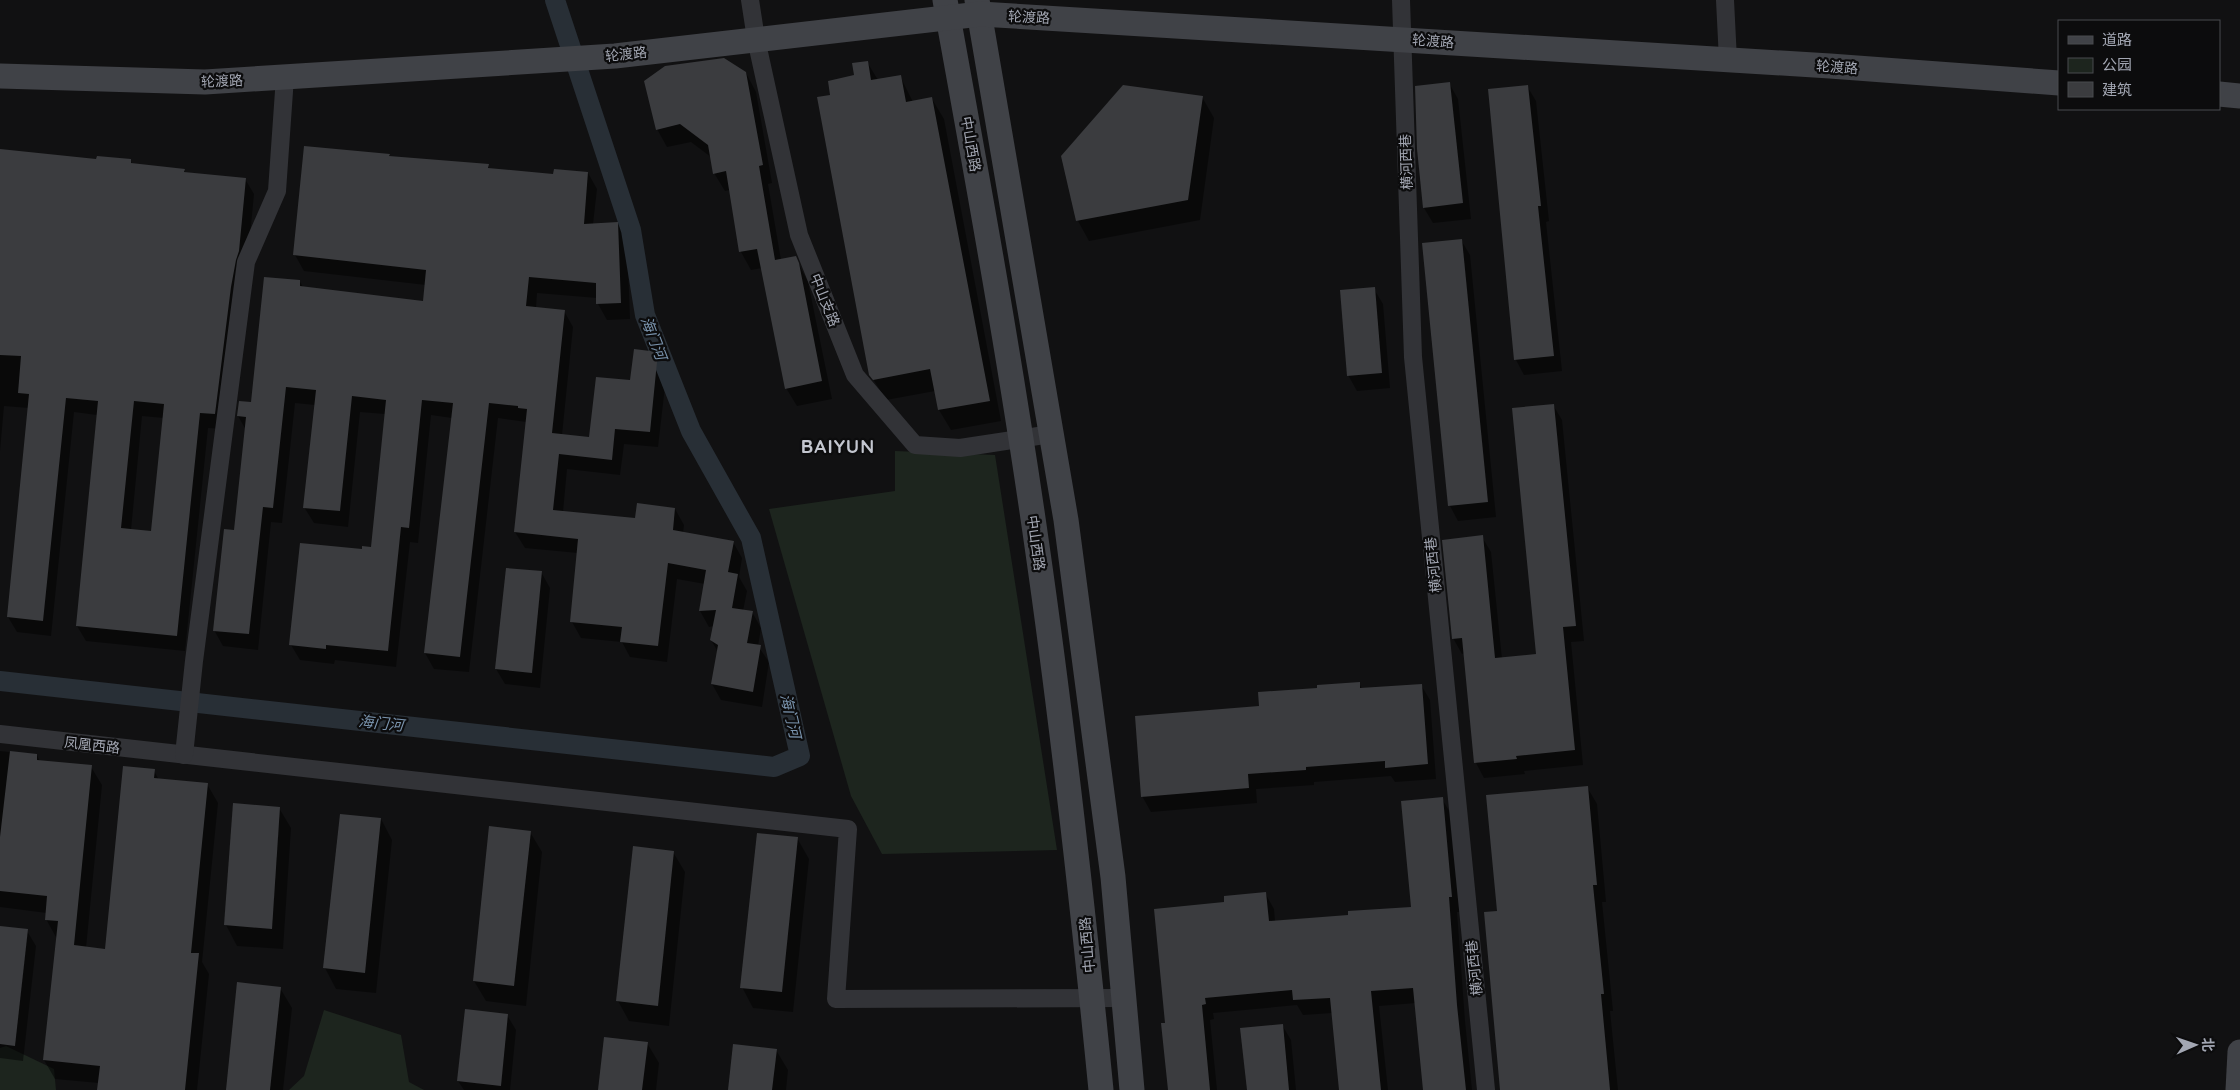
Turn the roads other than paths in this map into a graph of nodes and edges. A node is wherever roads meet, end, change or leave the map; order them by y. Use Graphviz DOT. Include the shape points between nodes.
graph roads {
  1 [pos="750,0"];
  2 [pos="1401,0"];
  3 [pos="1725,0"];
  4 [pos="979,7"];
  5 [pos="947,8"];
  6 [pos="756,39"];
  7 [pos="1402,40"];
  8 [pos="1728,60"];
  9 [pos="0,76"];
  10 [pos="285,77"];
  11 [pos="2058,83"];
  12 [pos="2220,94"];
  13 [pos="2240,96"];
  14 [pos="1051,434"];
  15 [pos="1020,439"];
  16 [pos="0,734"];
  17 [pos="185,749"];
  18 [pos="1092,998"];
  19 [pos="1124,998"];
  20 [pos="2240,1052"];
  21 [pos="1100,1090"];
  22 [pos="1132,1090"];
  23 [pos="1486,1090"];
  24 [pos="2238,1090"];
  1 -- 6 [label="street, 中山支路"];
  2 -- 7 [label="street, 横河西巷"];
  3 -- 8 [label="street"];
  4 -- 5 [label="main road, 轮渡路"];
  4 -- 7 [label="main road, 轮渡路"];
  4 -- 14 [label="main road"];
  5 -- 6 [label="main road, 轮渡路"];
  5 -- 15 [label="main road, 中山西路"];
  6 -- 10 [label="main road, 轮渡路" via="615,56"];
  6 -- 15 [label="street, 中山支路" via="799,235 856,375 915,446 960,448"];
  7 -- 8 [label="main road, 轮渡路"];
  7 -- 23 [label="street, 横河西巷" via="1413,357"];
  8 -- 11 [label="main road, 轮渡路"];
  9 -- 10 [label="main road, 轮渡路" via="206,82"];
  10 -- 17 [label="street" via="277,191 246,262"];
  12 -- 13 [label="main road"];
  14 -- 15 [label="street, 中山支路"];
  14 -- 19 [label="main road" via="1066,520 1113,877"];
  15 -- 18 [label="main road, 中山西路" via="1081,883"];
  16 -- 17 [label="street, 凤凰西路"];
  17 -- 18 [label="street, 凤凰西路" via="848,829 836,999"];
  18 -- 19 [label="street"];
  18 -- 21 [label="main road, 中山西路"];
  19 -- 22 [label="main road"];
  20 -- 24 [label="main road"];
}
